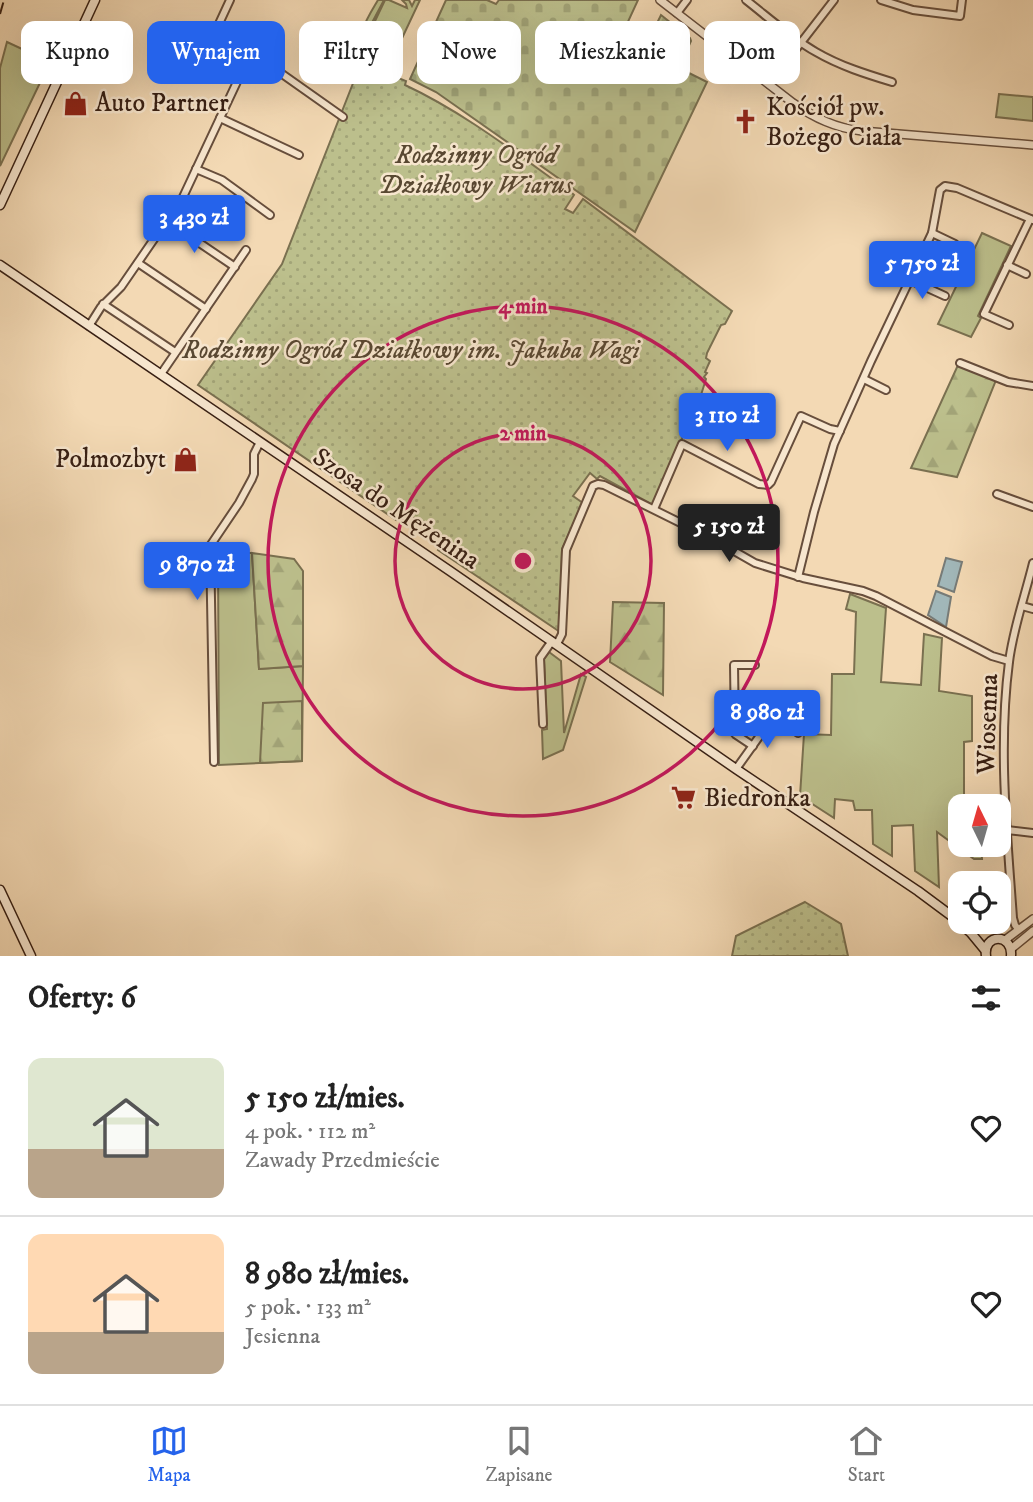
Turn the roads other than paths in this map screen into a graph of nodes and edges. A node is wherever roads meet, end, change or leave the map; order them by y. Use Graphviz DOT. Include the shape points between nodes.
graph roads {
  1 [pos="95,0"];
  2 [pos="230,0"];
  3 [pos="660,0"];
  4 [pos="687,0"];
  5 [pos="746,0"];
  6 [pos="834,0"];
  7 [pos="881,0"];
  8 [pos="962,0"];
  9 [pos="677,13"];
  10 [pos="220,21"];
  11 [pos="704,34"];
  12 [pos="802,43"];
  13 [pos="800,45"];
  14 [pos="285,76"];
  15 [pos="892,82"];
  16 [pos="236,84"];
  17 [pos="769,84"];
  18 [pos="343,117"];
  19 [pos="220,118"];
  20 [pos="1033,145"];
  21 [pos="299,155"];
  22 [pos="196,169"];
  23 [pos="0,205"];
  24 [pos="270,215"];
  25 [pos="1032,219"];
  26 [pos="167,221"];
  27 [pos="932,233"];
  28 [pos="955,244"];
  29 [pos="246,250"];
  30 [pos="138,263"];
  31 [pos="1,265"];
  32 [pos="1007,265"];
  33 [pos="235,267"];
  34 [pos="1026,274"];
  35 [pos="909,280"];
  36 [pos="945,296"];
  37 [pos="103,304"];
  38 [pos="206,309"];
  39 [pos="1009,325"];
  40 [pos="89,326"];
  41 [pos="175,352"];
  42 [pos="960,363"];
  43 [pos="161,374"];
  44 [pos="864,379"];
  45 [pos="1033,387"];
  46 [pos="886,390"];
  47 [pos="840,431"];
  48 [pos="260,442"];
  49 [pos="997,494"];
  50 [pos="1033,507"];
  51 [pos="654,509"];
  52 [pos="1033,563"];
  53 [pos="798,577"];
  54 [pos="1022,606"];
  55 [pos="1033,609"];
  56 [pos="555,643"];
  57 [pos="1009,661"];
  58 [pos="755,665"];
  59 [pos="543,724"];
  60 [pos="798,733"];
  61 [pos="753,746"];
  62 [pos="214,762"];
  63 [pos="736,769"];
  64 [pos="1005,794"];
  65 [pos="1012,831"];
  66 [pos="1033,833"];
  67 [pos="1009,858"];
  68 [pos="0,890"];
  69 [pos="948,915"];
  70 [pos="1033,919"];
  71 [pos="1018,929"];
  72 [pos="1033,931"];
  73 [pos="972,934"];
  74 [pos="974,934"];
  75 [pos="1005,940"];
  76 [pos="991,941"];
  77 [pos="985,953"];
  78 [pos="1011,953"];
  79 [pos="31,956"];
  1 -- 23 [label="main road"];
  2 -- 10 [label="street"];
  3 -- 9 [label="street"];
  4 -- 9 [label="street"];
  5 -- 12 [label="street"];
  6 -- 12 [label="street"];
  7 -- 8 [label="street" via="960,16"];
  9 -- 11 [label="street"];
  12 -- 13 [label="street"];
  12 -- 15 [label="street" via="846,66"];
  14 -- 18 [label="street"];
  16 -- 19 [label="street"];
  17 -- 20 [label="street" via="812,116 842,128"];
  19 -- 21 [label="street"];
  19 -- 22 [label="street"];
  22 -- 24 [label="street" via="222,180"];
  22 -- 26 [label="street"];
  25 -- 27 [label="street" via="945,186 940,190"];
  25 -- 32 [label="street"];
  26 -- 30 [label="street"];
  26 -- 33 [label="street"];
  27 -- 28 [label="street"];
  27 -- 35 [label="street"];
  29 -- 33 [label="street"];
  30 -- 37 [label="street"];
  30 -- 38 [label="street"];
  31 -- 40 [label="main road, Szosa do Mężenina"];
  32 -- 34 [label="street"];
  32 -- 39 [label="street" via="984,314"];
  33 -- 38 [label="street"];
  35 -- 36 [label="street"];
  35 -- 44 [label="street"];
  37 -- 40 [label="street"];
  37 -- 41 [label="street"];
  38 -- 41 [label="street"];
  40 -- 43 [label="main road, Szosa do Mężenina"];
  41 -- 43 [label="street"];
  42 -- 45 [label="street"];
  43 -- 48 [label="main road, Szosa do Mężenina"];
  44 -- 46 [label="street"];
  44 -- 47 [label="street"];
  47 -- 51 [label="street" via="801,416 774,477 764,485 682,444"];
  47 -- 53 [label="street"];
  48 -- 56 [label="main road, Szosa do Mężenina"];
  48 -- 62 [label="street" via="252,479 210,546"];
  49 -- 50 [label="street"];
  51 -- 53 [label="street" via="755,563"];
  51 -- 56 [label="street" via="604,485 593,486 566,550 562,634"];
  52 -- 54 [label="street, Wiosenna"];
  53 -- 57 [label="street" via="876,596 982,652"];
  54 -- 55 [label="street"];
  54 -- 57 [label="street, Wiosenna"];
  56 -- 59 [label="street" via="540,658"];
  56 -- 63 [label="main road, Szosa do Mężenina"];
  57 -- 64 [label="street, Wiosenna"];
  58 -- 61 [label="street" via="734,665 735,734"];
  60 -- 61 [label="street" via="774,716"];
  61 -- 63 [label="street"];
  63 -- 69 [label="main road, Szosa do Mężenina"];
  65 -- 66 [label="street"];
  67 -- 71 [label="street, Wiosenna" via="1013,920"];
  68 -- 79 [label="main road"];
  70 -- 71 [label="street"];
  71 -- 75 [label="street"];
  72 -- 78 [label="street"];
  73 -- 77 [label="main road, Szosa do Mężenina"];
  74 -- 76 [label="main road, Szosa do Mężenina"];
  75 -- 76 [label="main road"];
  75 -- 78 [label="main road"];
  76 -- 77 [label="main road"];
}
